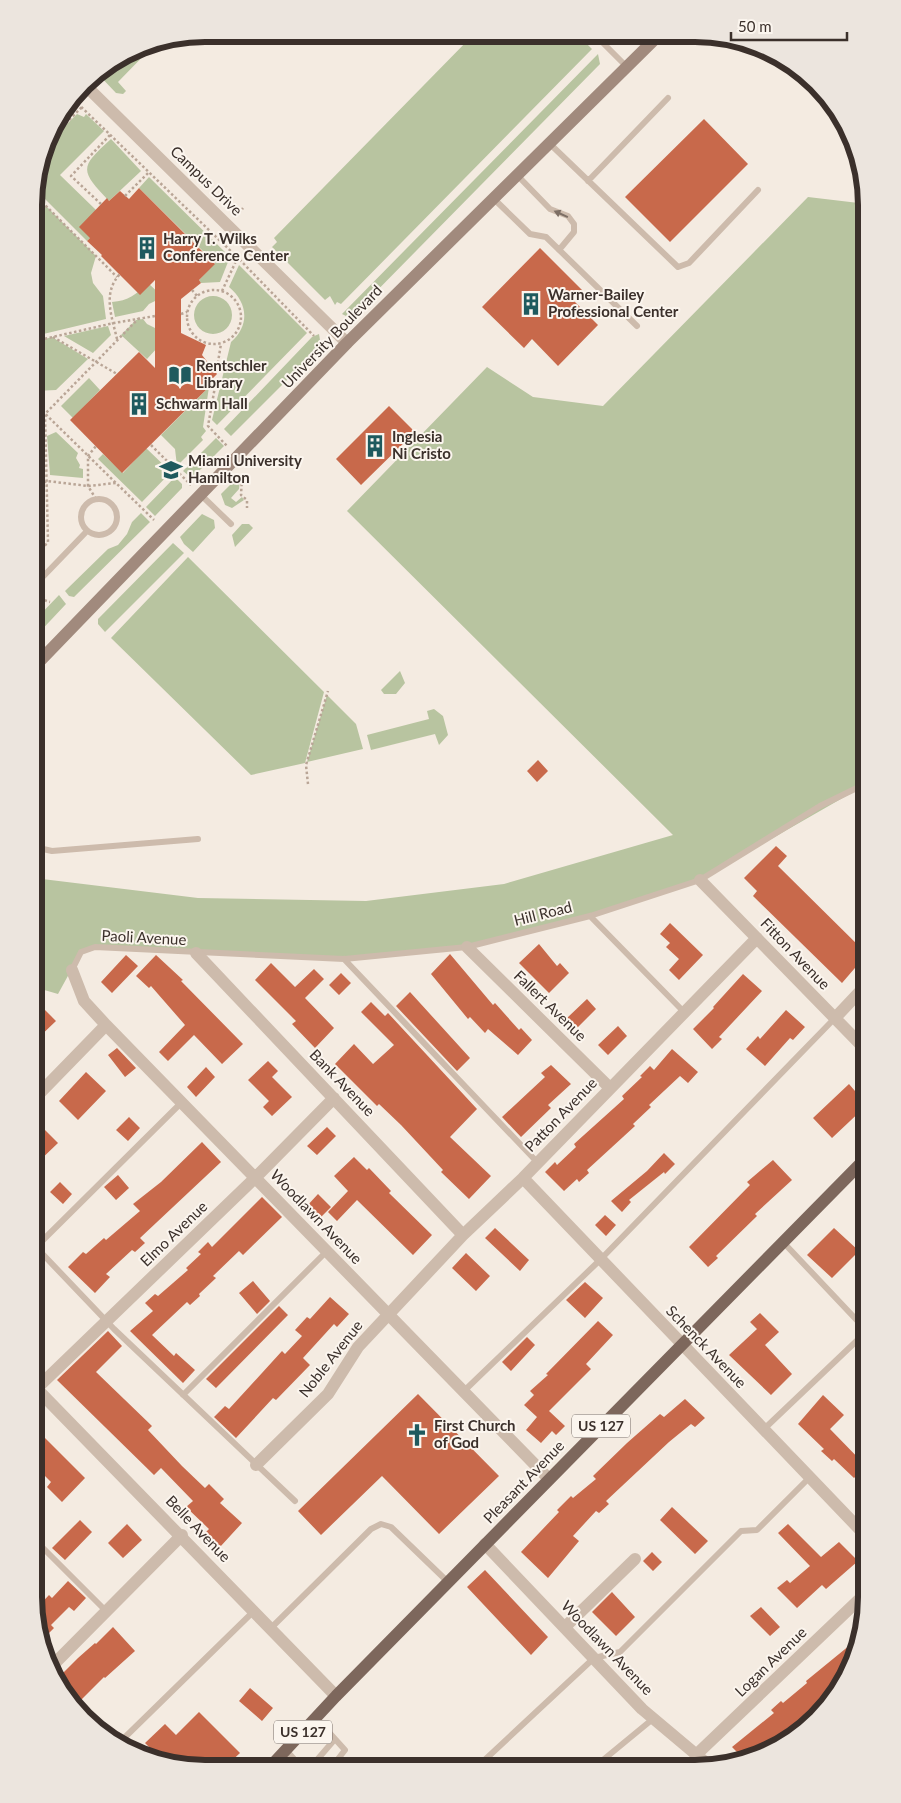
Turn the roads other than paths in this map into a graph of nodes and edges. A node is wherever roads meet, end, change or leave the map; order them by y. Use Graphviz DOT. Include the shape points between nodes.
graph roads {
  1 [pos="602,42"];
  2 [pos="651,42"];
  3 [pos="627,67"];
  4 [pos="90,90"];
  5 [pos="668,98"];
  6 [pos="549,144"];
  7 [pos="517,175"];
  8 [pos="588,181"];
  9 [pos="758,190"];
  10 [pos="493,198"];
  11 [pos="559,250"];
  12 [pos="637,326"];
  13 [pos="347,343"];
  14 [pos="201,495"];
  15 [pos="231,524"];
  16 [pos="87,531"];
  17 [pos="43,577"];
  18 [pos="43,656"];
  19 [pos="858,787"];
  20 [pos="198,839"];
  21 [pos="43,849"];
  22 [pos="700,880"];
  23 [pos="590,916"];
  24 [pos="757,938"];
  25 [pos="467,947"];
  26 [pos="196,953"];
  27 [pos="344,959"];
  28 [pos="72,970"];
  29 [pos="858,994"];
  30 [pos="684,1012"];
  31 [pos="835,1018"];
  32 [pos="106,1025"];
  33 [pos="858,1042"];
  34 [pos="610,1088"];
  35 [pos="42,1090"];
  36 [pos="334,1098"];
  37 [pos="181,1103"];
  38 [pos="538,1163"];
  39 [pos="858,1166"];
  40 [pos="255,1178"];
  41 [pos="523,1178"];
  42 [pos="463,1235"];
  43 [pos="42,1239"];
  44 [pos="783,1242"];
  45 [pos="327,1252"];
  46 [pos="42,1254"];
  47 [pos="600,1260"];
  48 [pos="389,1315"];
  49 [pos="858,1321"];
  50 [pos="106,1322"];
  51 [pos="858,1340"];
  52 [pos="680,1344"];
  53 [pos="42,1381"];
  54 [pos="464,1392"];
  55 [pos="42,1395"];
  56 [pos="183,1395"];
  57 [pos="764,1430"];
  58 [pos="256,1465"];
  59 [pos="550,1478"];
  60 [pos="809,1478"];
  61 [pos="295,1501"];
  62 [pos="858,1528"];
  63 [pos="182,1535"];
  64 [pos="485,1544"];
  65 [pos="42,1547"];
  66 [pos="635,1558"];
  67 [pos="448,1582"];
  68 [pos="858,1601"];
  69 [pos="106,1611"];
  70 [pos="254,1611"];
  71 [pos="565,1627"];
  72 [pos="270,1628"];
  73 [pos="594,1658"];
  74 [pos="56,1662"];
  75 [pos="336,1696"];
  76 [pos="316,1718"];
  77 [pos="654,1718"];
  78 [pos="123,1739"];
  79 [pos="334,1739"];
  80 [pos="286,1750"];
  81 [pos="697,1754"];
  82 [pos="277,1760"];
  83 [pos="295,1760"];
  84 [pos="317,1760"];
  85 [pos="337,1760"];
  86 [pos="485,1760"];
  87 [pos="603,1760"];
  88 [pos="703,1760"];
  1 -- 3 [label="lane"];
  2 -- 3 [label="street, University Boulevard"];
  3 -- 6 [label="street, University Boulevard"];
  4 -- 13 [label="street, Campus Drive"];
  5 -- 8 [label="lane"];
  6 -- 7 [label="street, University Boulevard"];
  6 -- 8 [label="lane"];
  7 -- 10 [label="street, University Boulevard"];
  11 -- 7 [label="lane, one-way" via="574,232 574,224 568,216 550,209"];
  8 -- 9 [label="lane" via="678,267 689,263"];
  10 -- 11 [label="lane" via="530,234 546,238"];
  10 -- 13 [label="street, University Boulevard"];
  11 -- 12 [label="lane"];
  13 -- 14 [label="street, University Boulevard"];
  14 -- 15 [label="lane"];
  14 -- 18 [label="street, University Boulevard"];
  16 -- 16 [label="lane" via="97,535 115,527 114,507 106,500 96,499 87,503 82,512 82,522"];
  16 -- 17 [label="lane"];
  19 -- 22 [label="lane, Hill Road" via="820,806"];
  20 -- 21 [label="lane" via="52,852"];
  22 -- 23 [label="lane, Hill Road"];
  22 -- 24 [label="street, Fitton Avenue"];
  23 -- 25 [label="lane, Hill Road"];
  23 -- 30 [label="lane"];
  24 -- 30 [label="street, Patton Avenue"];
  24 -- 31 [label="street, Fitton Avenue"];
  25 -- 27 [label="lane, Hill Road"];
  25 -- 34 [label="street, Fallert Avenue"];
  26 -- 27 [label="lane, Hill Road"];
  26 -- 28 [label="lane, Paoli Avenue" via="95,947 81,952"];
  26 -- 36 [label="street, Bank Avenue"];
  27 -- 38 [label="lane"];
  28 -- 32 [label="street, Woodlawn Avenue" via="84,1001"];
  29 -- 31 [label="street"];
  30 -- 34 [label="street, Patton Avenue"];
  31 -- 33 [label="street, Fitton Avenue"];
  31 -- 47 [label="lane"];
  32 -- 35 [label="street"];
  32 -- 37 [label="street, Woodlawn Avenue"];
  34 -- 38 [label="street, Patton Avenue"];
  36 -- 40 [label="street, Elmo Avenue"];
  36 -- 42 [label="street, Bank Avenue"];
  37 -- 40 [label="street, Woodlawn Avenue"];
  37 -- 43 [label="lane"];
  38 -- 41 [label="street, Patton Avenue"];
  39 -- 44 [label="main road, Pleasant Avenue / US 127"];
  40 -- 45 [label="street, Woodlawn Avenue"];
  40 -- 50 [label="street, Elmo Avenue"];
  41 -- 42 [label="street, Patton Avenue"];
  41 -- 47 [label="street, Schenck Avenue"];
  42 -- 48 [label="street, Patton Avenue"];
  44 -- 49 [label="lane"];
  44 -- 52 [label="main road, Pleasant Avenue / US 127"];
  45 -- 48 [label="street, Woodlawn Avenue"];
  45 -- 56 [label="lane"];
  46 -- 50 [label="lane"];
  47 -- 52 [label="street, Schenck Avenue"];
  47 -- 54 [label="lane"];
  48 -- 54 [label="street, Woodlawn Avenue"];
  48 -- 58 [label="street, Noble Avenue" via="358,1347 328,1394"];
  50 -- 53 [label="street, Elmo Avenue"];
  50 -- 56 [label="lane"];
  51 -- 57 [label="lane"];
  52 -- 57 [label="street, Schenck Avenue"];
  52 -- 59 [label="main road, Pleasant Avenue / US 127"];
  54 -- 59 [label="street, Woodlawn Avenue"];
  55 -- 63 [label="street, Belle Avenue"];
  56 -- 58 [label="lane"];
  57 -- 60 [label="street, Schenck Avenue"];
  58 -- 61 [label="lane"];
  59 -- 64 [label="main road, Pleasant Avenue / US 127"];
  60 -- 62 [label="street, Schenck Avenue"];
  60 -- 73 [label="lane" via="757,1530 742,1531 620,1652"];
  63 -- 69 [label="street"];
  63 -- 70 [label="street, Belle Avenue"];
  64 -- 67 [label="main road, Pleasant Avenue / US 127"];
  64 -- 71 [label="street, Woodlawn Avenue"];
  65 -- 69 [label="lane"];
  66 -- 71 [label="street"];
  67 -- 72 [label="lane" via="391,1527 381,1524 371,1529"];
  67 -- 75 [label="main road, Pleasant Avenue / US 127"];
  68 -- 81 [label="street, Logan Avenue"];
  69 -- 74 [label="street"];
  70 -- 72 [label="street, Belle Avenue"];
  70 -- 78 [label="lane"];
  71 -- 73 [label="street, Woodlawn Avenue"];
  72 -- 75 [label="street, Belle Avenue"];
  73 -- 77 [label="street, Woodlawn Avenue"];
  73 -- 86 [label="lane"];
  75 -- 76 [label="main road, Pleasant Avenue / US 127"];
  76 -- 79 [label="lane"];
  76 -- 80 [label="main road, Pleasant Avenue / US 127"];
  77 -- 81 [label="street, Woodlawn Avenue"];
  77 -- 87 [label="lane"];
  79 -- 84 [label="lane"];
  79 -- 85 [label="lane" via="345,1750"];
  80 -- 82 [label="main road, Pleasant Avenue / US 127"];
  80 -- 83 [label="lane"];
  81 -- 88 [label="street, Woodlawn Avenue"];
}
